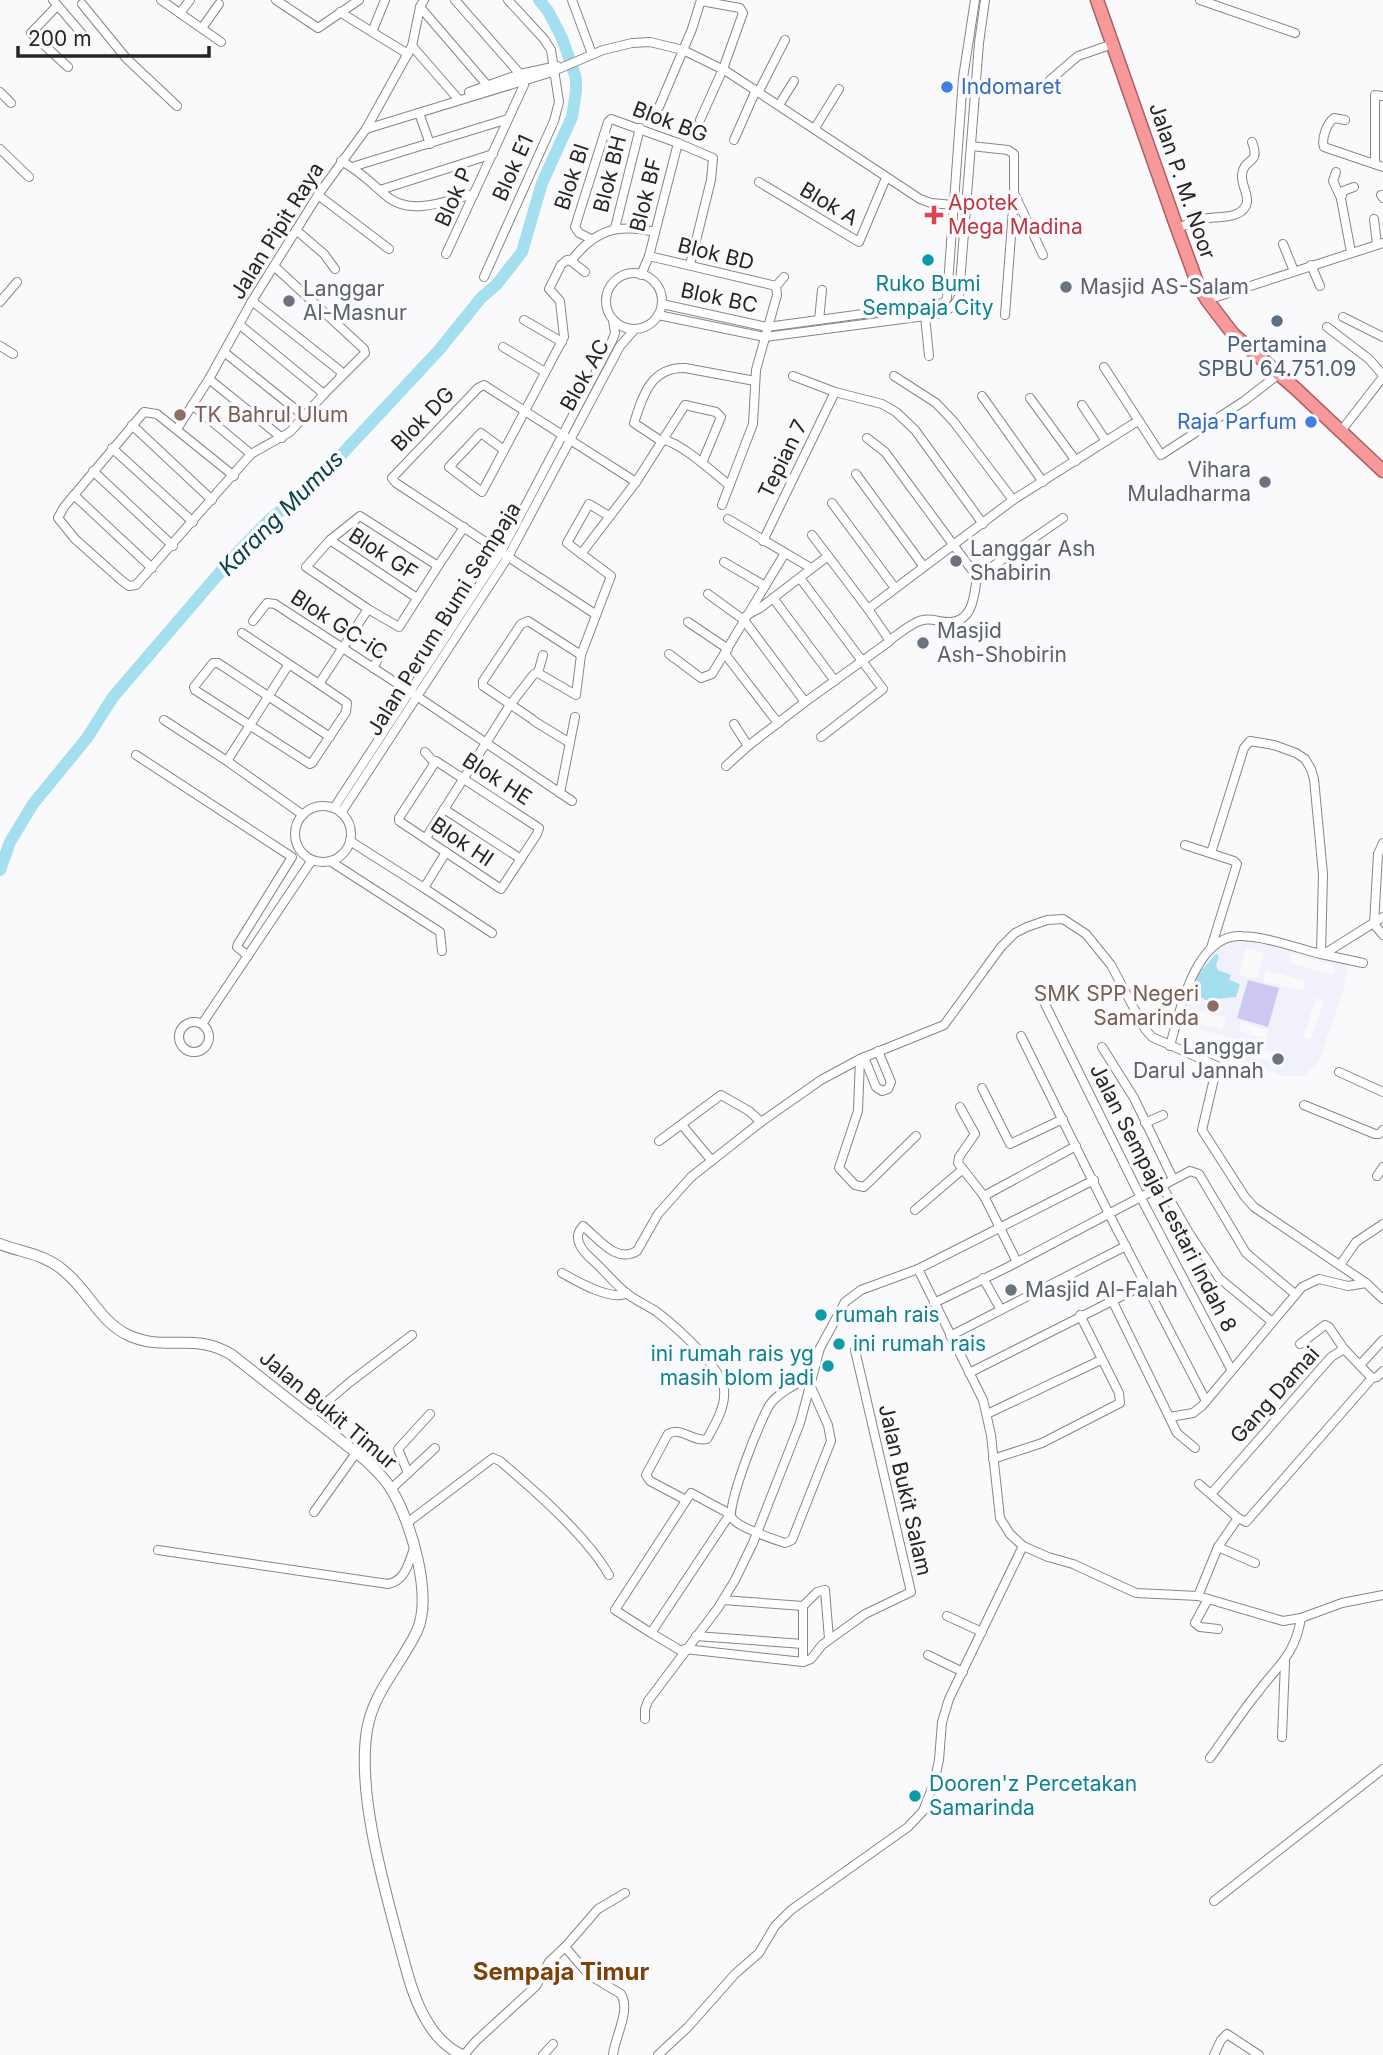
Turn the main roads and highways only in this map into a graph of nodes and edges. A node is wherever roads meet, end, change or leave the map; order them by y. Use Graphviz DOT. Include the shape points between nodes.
graph roads {
  1 [pos="1097,0"];
  2 [pos="1383,471"];
  1 -- 2 [label="highway, Jalan P. M. Noor" via="1207,300 1233,334"];
}
